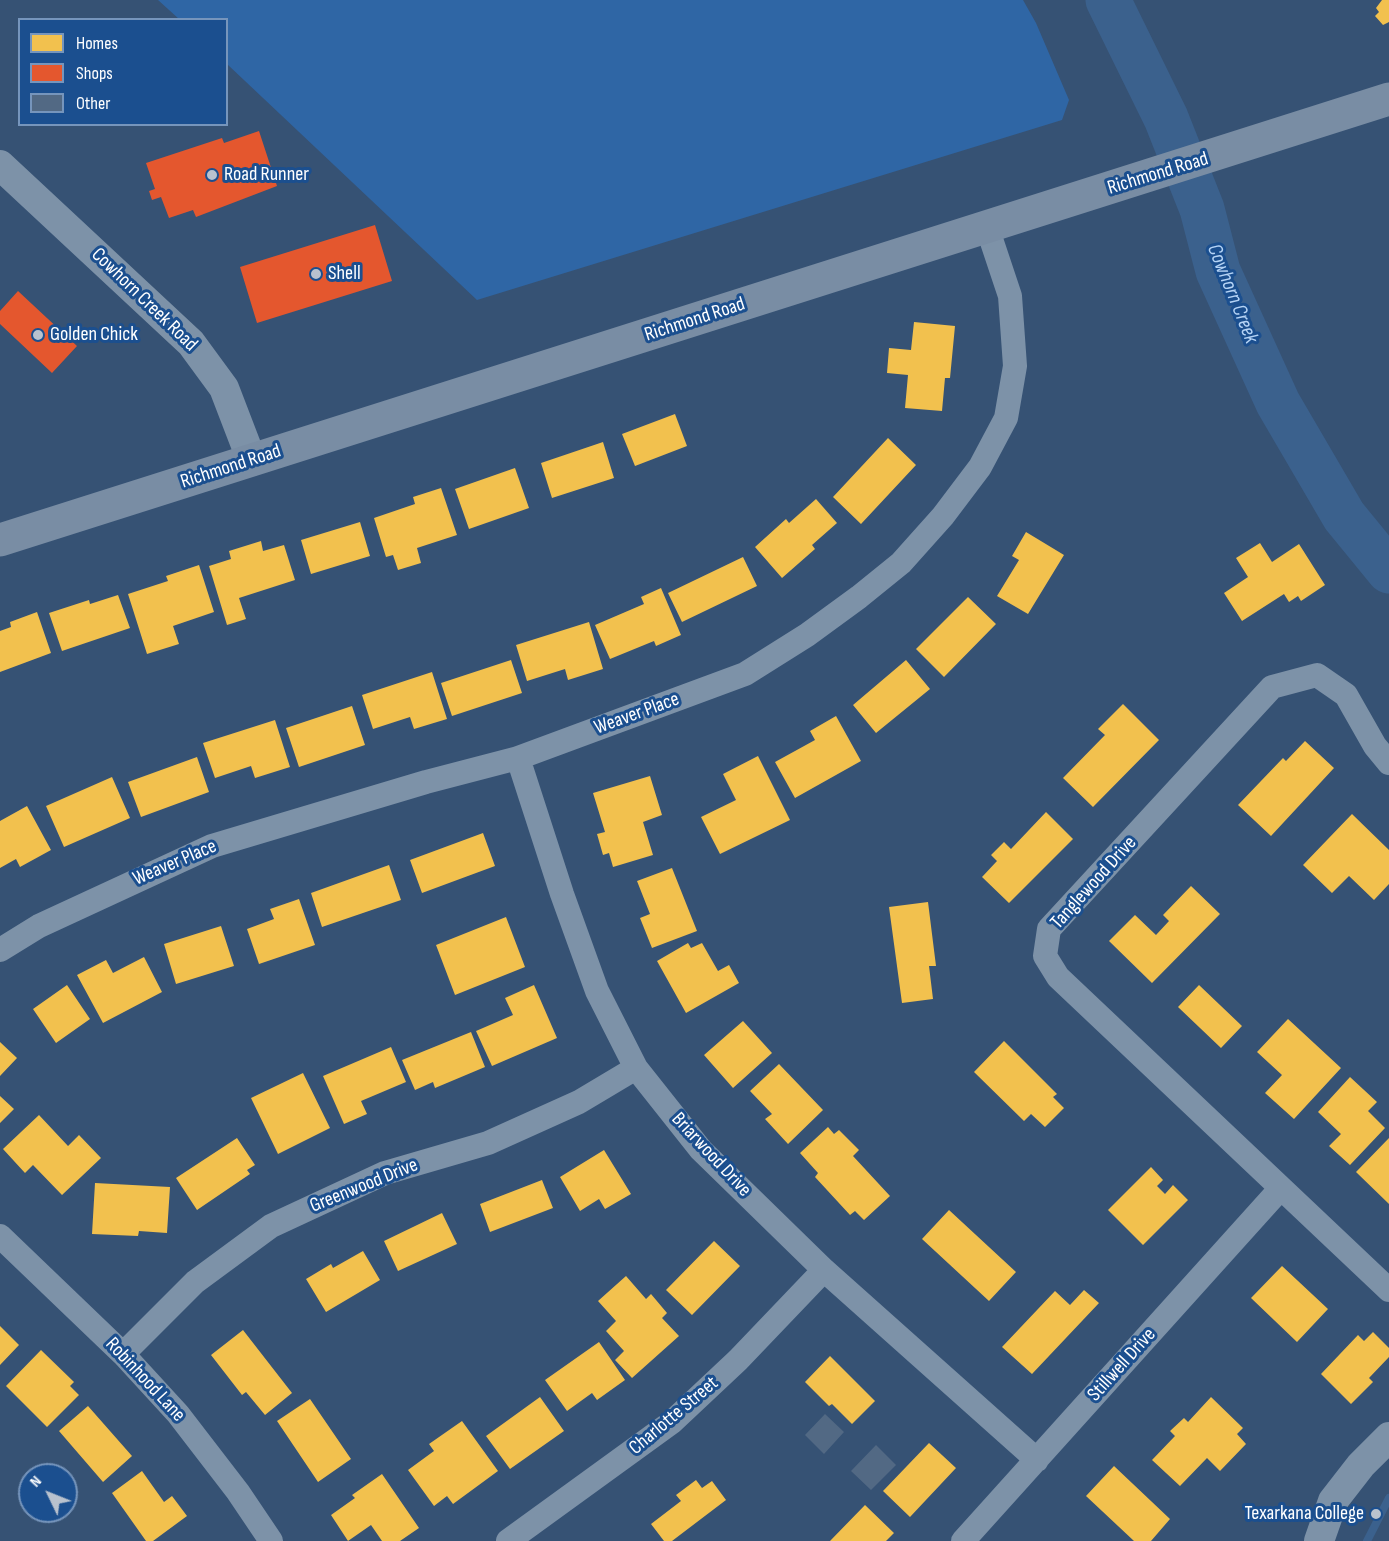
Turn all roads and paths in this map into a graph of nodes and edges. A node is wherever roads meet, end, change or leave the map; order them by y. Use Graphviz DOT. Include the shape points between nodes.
graph roads {
  1 [pos="1389,99"];
  2 [pos="0,165"];
  3 [pos="987,227"];
  4 [pos="252,460"];
  5 [pos="0,540"];
  6 [pos="518,758"];
  7 [pos="1389,763"];
  8 [pos="0,950"];
  9 [pos="636,1068"];
  10 [pos="1281,1188"];
  11 [pos="0,1236"];
  12 [pos="824,1270"];
  13 [pos="1389,1290"];
  14 [pos="123,1354"];
  15 [pos="1389,1437"];
  16 [pos="1037,1460"];
  17 [pos="271,1541"];
  18 [pos="507,1541"];
  19 [pos="963,1541"];
  20 [pos="1319,1541"];
  1 -- 3 [label="main road, Richmond Road"];
  2 -- 4 [label="street, Cowhorn Creek Road" via="191,343 224,388"];
  3 -- 4 [label="main road, Richmond Road"];
  3 -- 6 [label="street, Weaver Place" via="1010,296 1015,366 1006,418 980,467 902,563 807,635 745,674"];
  4 -- 5 [label="main road, Richmond Road"];
  6 -- 8 [label="street, Weaver Place" via="212,846 39,926"];
  6 -- 9 [label="street, Briarwood Drive" via="597,991"];
  7 -- 10 [label="street, Tanglewood Drive" via="1346,695 1317,675 1272,687 1050,929 1046,956 1058,978"];
  9 -- 12 [label="street, Briarwood Drive" via="701,1150"];
  9 -- 14 [label="street, Greenwood Drive" via="579,1102 488,1143 385,1173 271,1226 195,1282"];
  10 -- 13 [label="street, Tanglewood Drive"];
  10 -- 16 [label="street, Stillwell Drive"];
  11 -- 14 [label="street, Robinhood Lane"];
  12 -- 16 [label="street, Briarwood Drive"];
  12 -- 18 [label="street, Charlotte Street" via="672,1422"];
  14 -- 17 [label="street, Robinhood Lane" via="178,1414"];
  15 -- 20 [label="street" via="1333,1502"];
  16 -- 19 [label="street, Stillwell Drive"];
}
